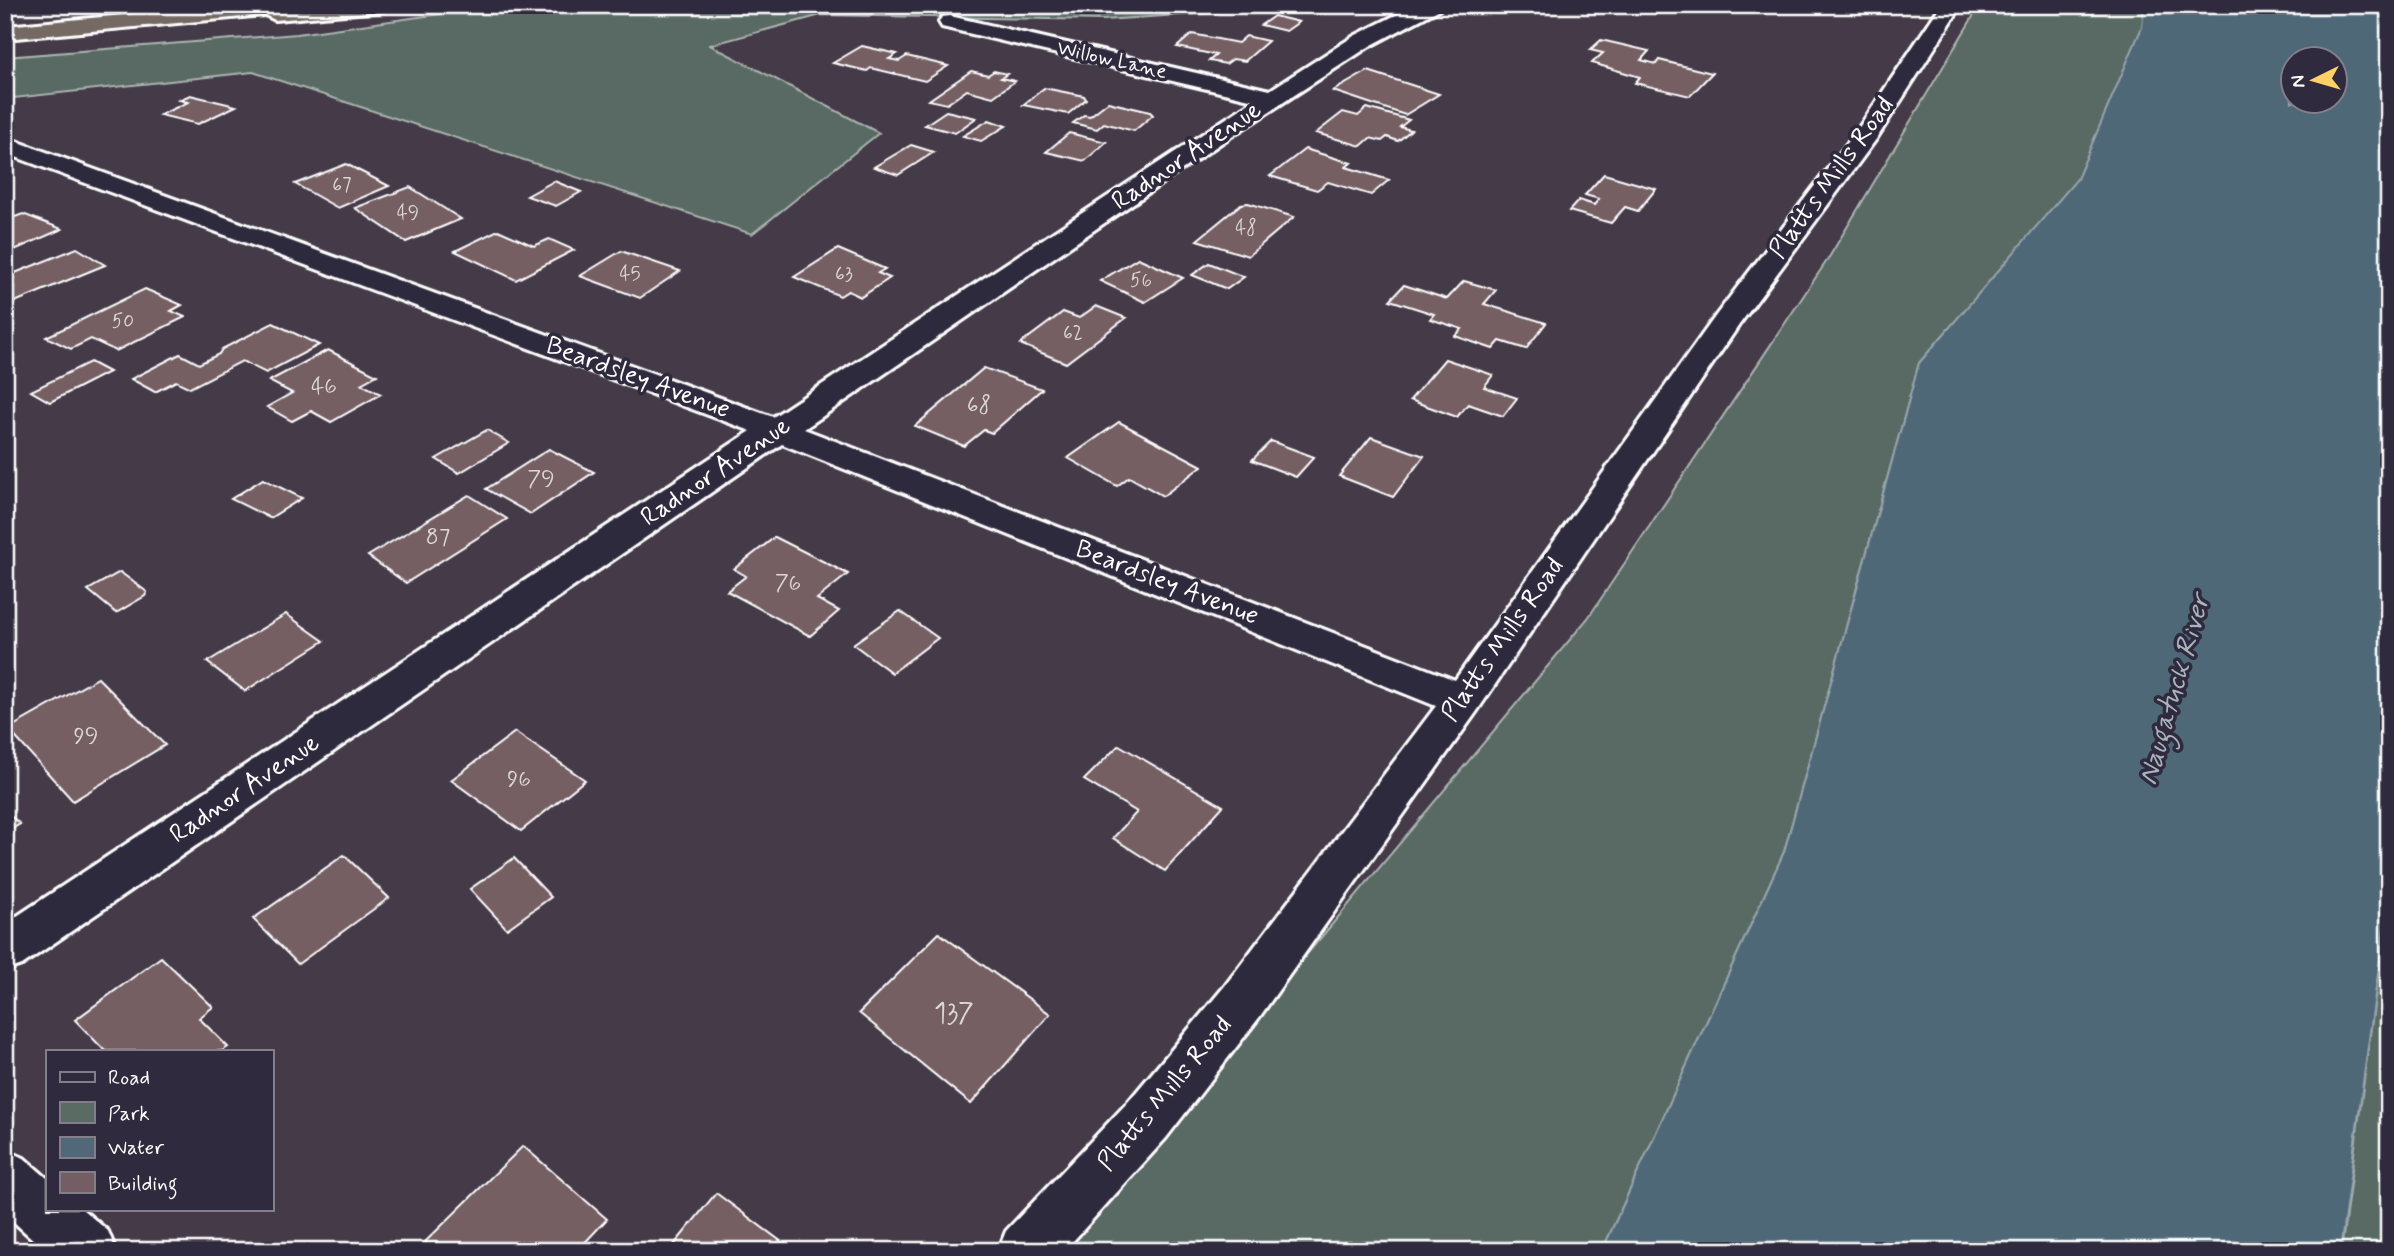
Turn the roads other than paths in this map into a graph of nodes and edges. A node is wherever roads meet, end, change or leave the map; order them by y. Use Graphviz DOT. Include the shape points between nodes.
graph roads {
  1 [pos="301,5"];
  2 [pos="382,5"];
  3 [pos="1433,5"];
  4 [pos="1952,5"];
  5 [pos="950,22"];
  6 [pos="98,25"];
  7 [pos="5,33"];
  8 [pos="1275,98"];
  9 [pos="5,145"];
  10 [pos="778,430"];
  11 [pos="1463,699"];
  12 [pos="5,950"];
  13 [pos="5,1177"];
  14 [pos="88,1251"];
  15 [pos="1026,1251"];
  1 -- 6 [label="highway"];
  2 -- 6 [label="highway"];
  3 -- 8 [label="street, Radnor Avenue" via="1362,41"];
  4 -- 11 [label="street, Platts Mills Road" via="1868,133 1728,320"];
  5 -- 8 [label="street, Willow Lane"];
  6 -- 7 [label="highway"];
  8 -- 10 [label="street, Radnor Avenue"];
  9 -- 10 [label="street, Beardsley Avenue"];
  10 -- 11 [label="street, Beardsley Avenue"];
  10 -- 12 [label="street, Radnor Avenue"];
  11 -- 15 [label="street, Platts Mills Road" via="1241,1003 1147,1120"];
  13 -- 14 [label="street"];
}
